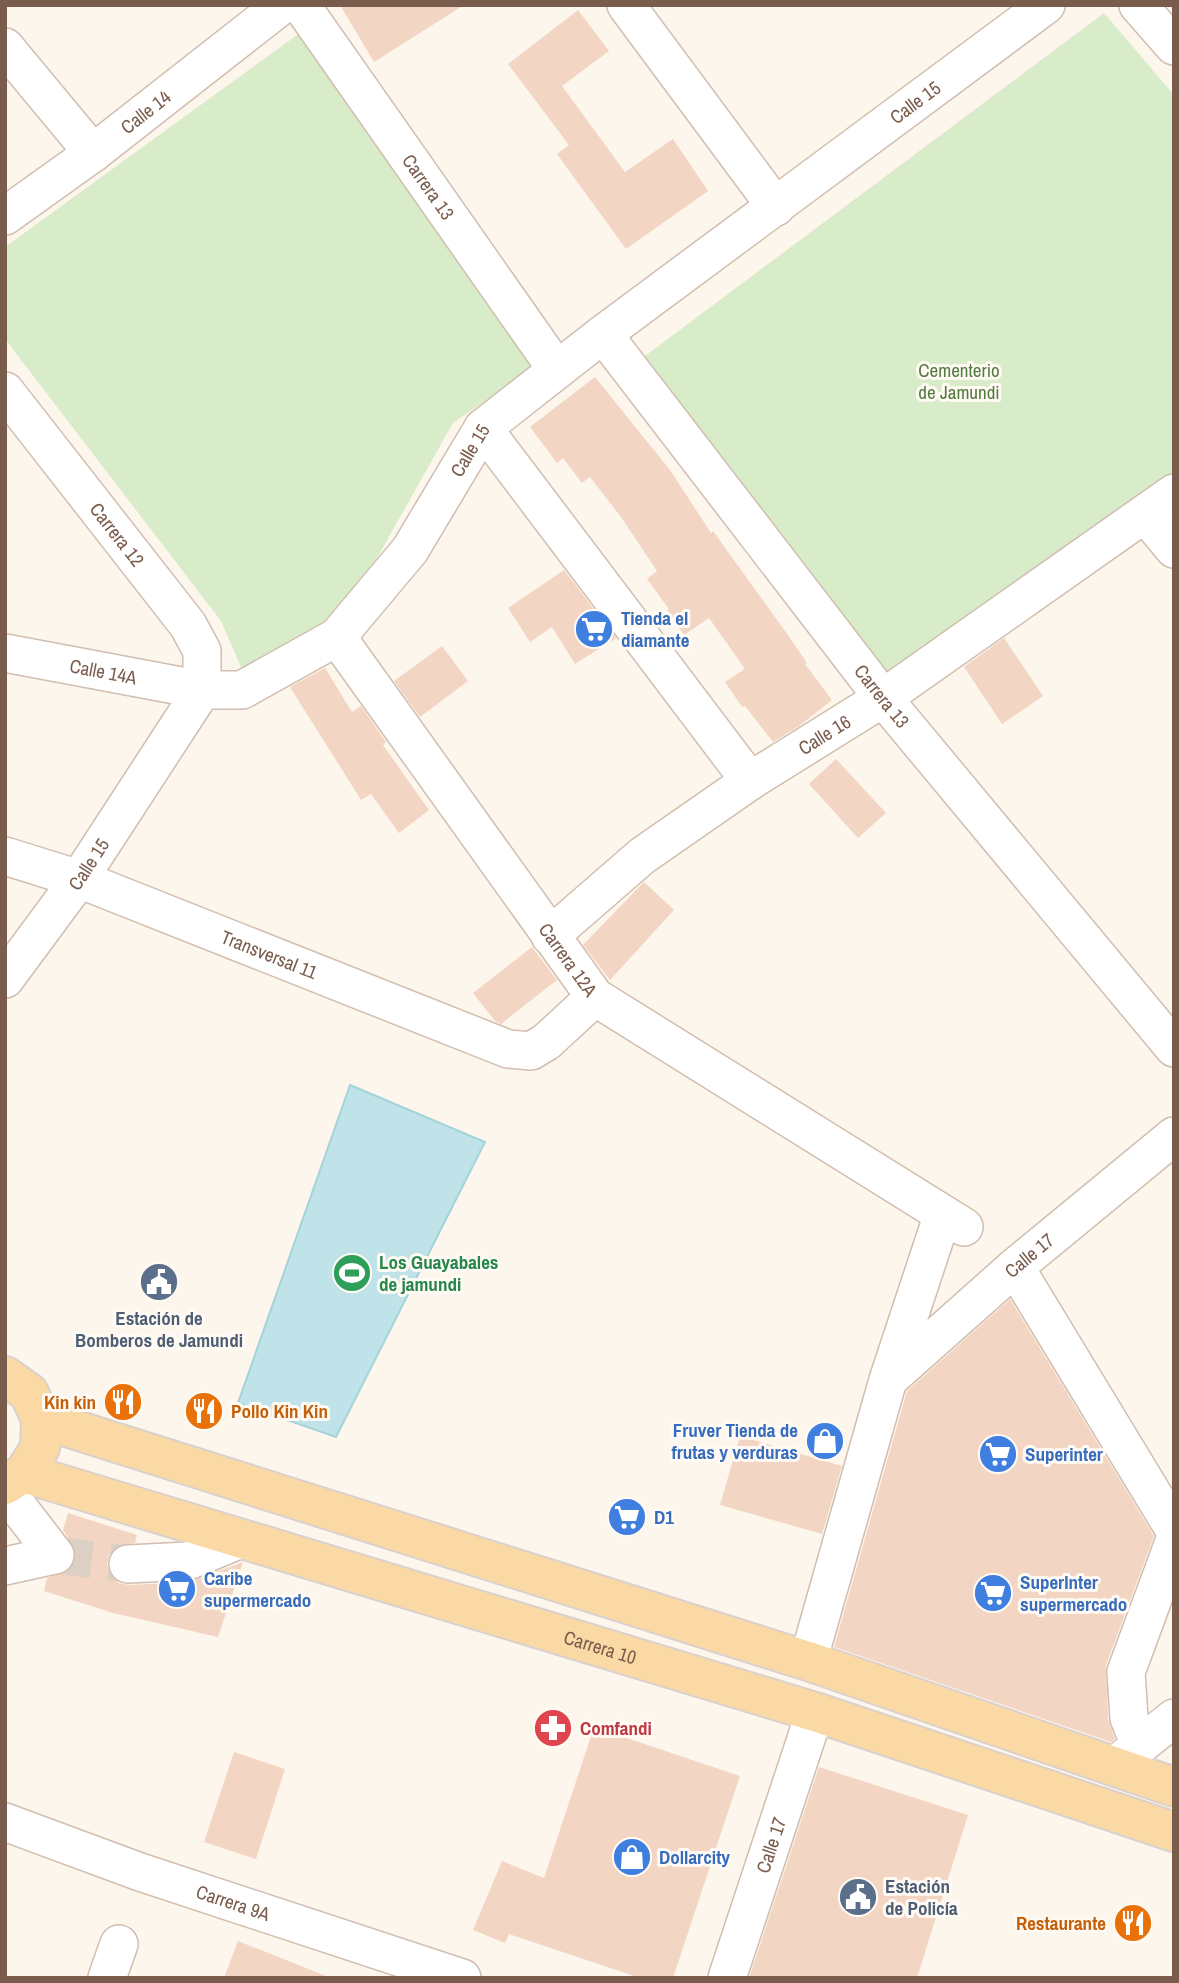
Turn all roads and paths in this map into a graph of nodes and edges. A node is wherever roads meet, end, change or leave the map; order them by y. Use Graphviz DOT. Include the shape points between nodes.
graph roads {
  1 [pos="282,5"];
  2 [pos="300,5"];
  3 [pos="626,5"];
  4 [pos="1046,5"];
  5 [pos="1138,5"];
  6 [pos="1174,46"];
  7 [pos="5,47"];
  8 [pos="93,153"];
  9 [pos="776,207"];
  10 [pos="5,216"];
  11 [pos="603,334"];
  12 [pos="557,370"];
  13 [pos="5,391"];
  14 [pos="483,428"];
  15 [pos="1159,504"];
  16 [pos="1174,549"];
  17 [pos="337,637"];
  18 [pos="5,653"];
  19 [pos="202,690"];
  20 [pos="883,698"];
  21 [pos="750,781"];
  22 [pos="5,856"];
  23 [pos="79,879"];
  24 [pos="550,936"];
  25 [pos="5,979"];
  26 [pos="595,998"];
  27 [pos="1174,1048"];
  28 [pos="1174,1136"];
  29 [pos="1015,1267"];
  30 [pos="5,1376"];
  31 [pos="888,1380"];
  32 [pos="41,1419"];
  33 [pos="12,1483"];
  34 [pos="1174,1529"];
  35 [pos="241,1539"];
  36 [pos="1174,1542"];
  37 [pos="128,1564"];
  38 [pos="5,1566"];
  39 [pos="807,1661"];
  40 [pos="815,1712"];
  41 [pos="1174,1718"];
  42 [pos="1126,1756"];
  43 [pos="1174,1787"];
  44 [pos="5,1822"];
  45 [pos="1174,1832"];
  46 [pos="462,1978"];
  47 [pos="727,1978"];
  1 -- 8 [label="street, Calle 14"];
  2 -- 12 [label="street, Carrera 13"];
  3 -- 9 [label="street"];
  4 -- 9 [label="street, Calle 15"];
  5 -- 6 [label="street"];
  7 -- 8 [label="street"];
  8 -- 10 [label="street, Calle 14"];
  9 -- 11 [label="street, Calle 15"];
  11 -- 12 [label="street, Calle 15"];
  11 -- 20 [label="street, Carrera 13"];
  12 -- 14 [label="street, Calle 15"];
  13 -- 19 [label="street, Carrera 12" via="188,625 202,651"];
  14 -- 17 [label="street, Calle 15" via="410,550"];
  14 -- 21 [label="street"];
  15 -- 16 [label="street"];
  15 -- 20 [label="street, Calle 16"];
  17 -- 19 [label="street, Calle 15" via="242,690"];
  17 -- 24 [label="street, Carrera 12A"];
  18 -- 19 [label="street, Calle 14A"];
  19 -- 23 [label="street, Calle 15"];
  20 -- 21 [label="street, Calle 16"];
  20 -- 27 [label="street, Carrera 13"];
  21 -- 24 [label="street, Calle 16" via="642,856"];
  22 -- 23 [label="street, Transversal 11"];
  23 -- 25 [label="street, Calle 15"];
  23 -- 26 [label="street, Transversal 11" via="508,1049 531,1051"];
  24 -- 26 [label="street, Carrera 12A"];
  26 -- 31 [label="street, Carrera 12A" via="953,1221"];
  28 -- 29 [label="street, Calle 17"];
  29 -- 31 [label="street, Calle 17"];
  29 -- 34 [label="street"];
  30 -- 32 [label="main road" via="29,1393"];
  31 -- 39 [label="street"];
  32 -- 33 [label="main road" via="40,1448"];
  32 -- 39 [label="main road"];
  33 -- 35 [label="main road, Carrera 10"];
  33 -- 38 [label="street" via="55,1555"];
  35 -- 37 [label="street" via="188,1561"];
  35 -- 40 [label="main road, Carrera 10"];
  36 -- 42 [label="street" via="1126,1672"];
  39 -- 42 [label="main road"];
  40 -- 45 [label="main road, Carrera 10"];
  40 -- 47 [label="street, Calle 17"];
  41 -- 42 [label="street"];
  42 -- 43 [label="main road"];
  44 -- 46 [label="street, Carrera 9A" via="140,1872"];
}
